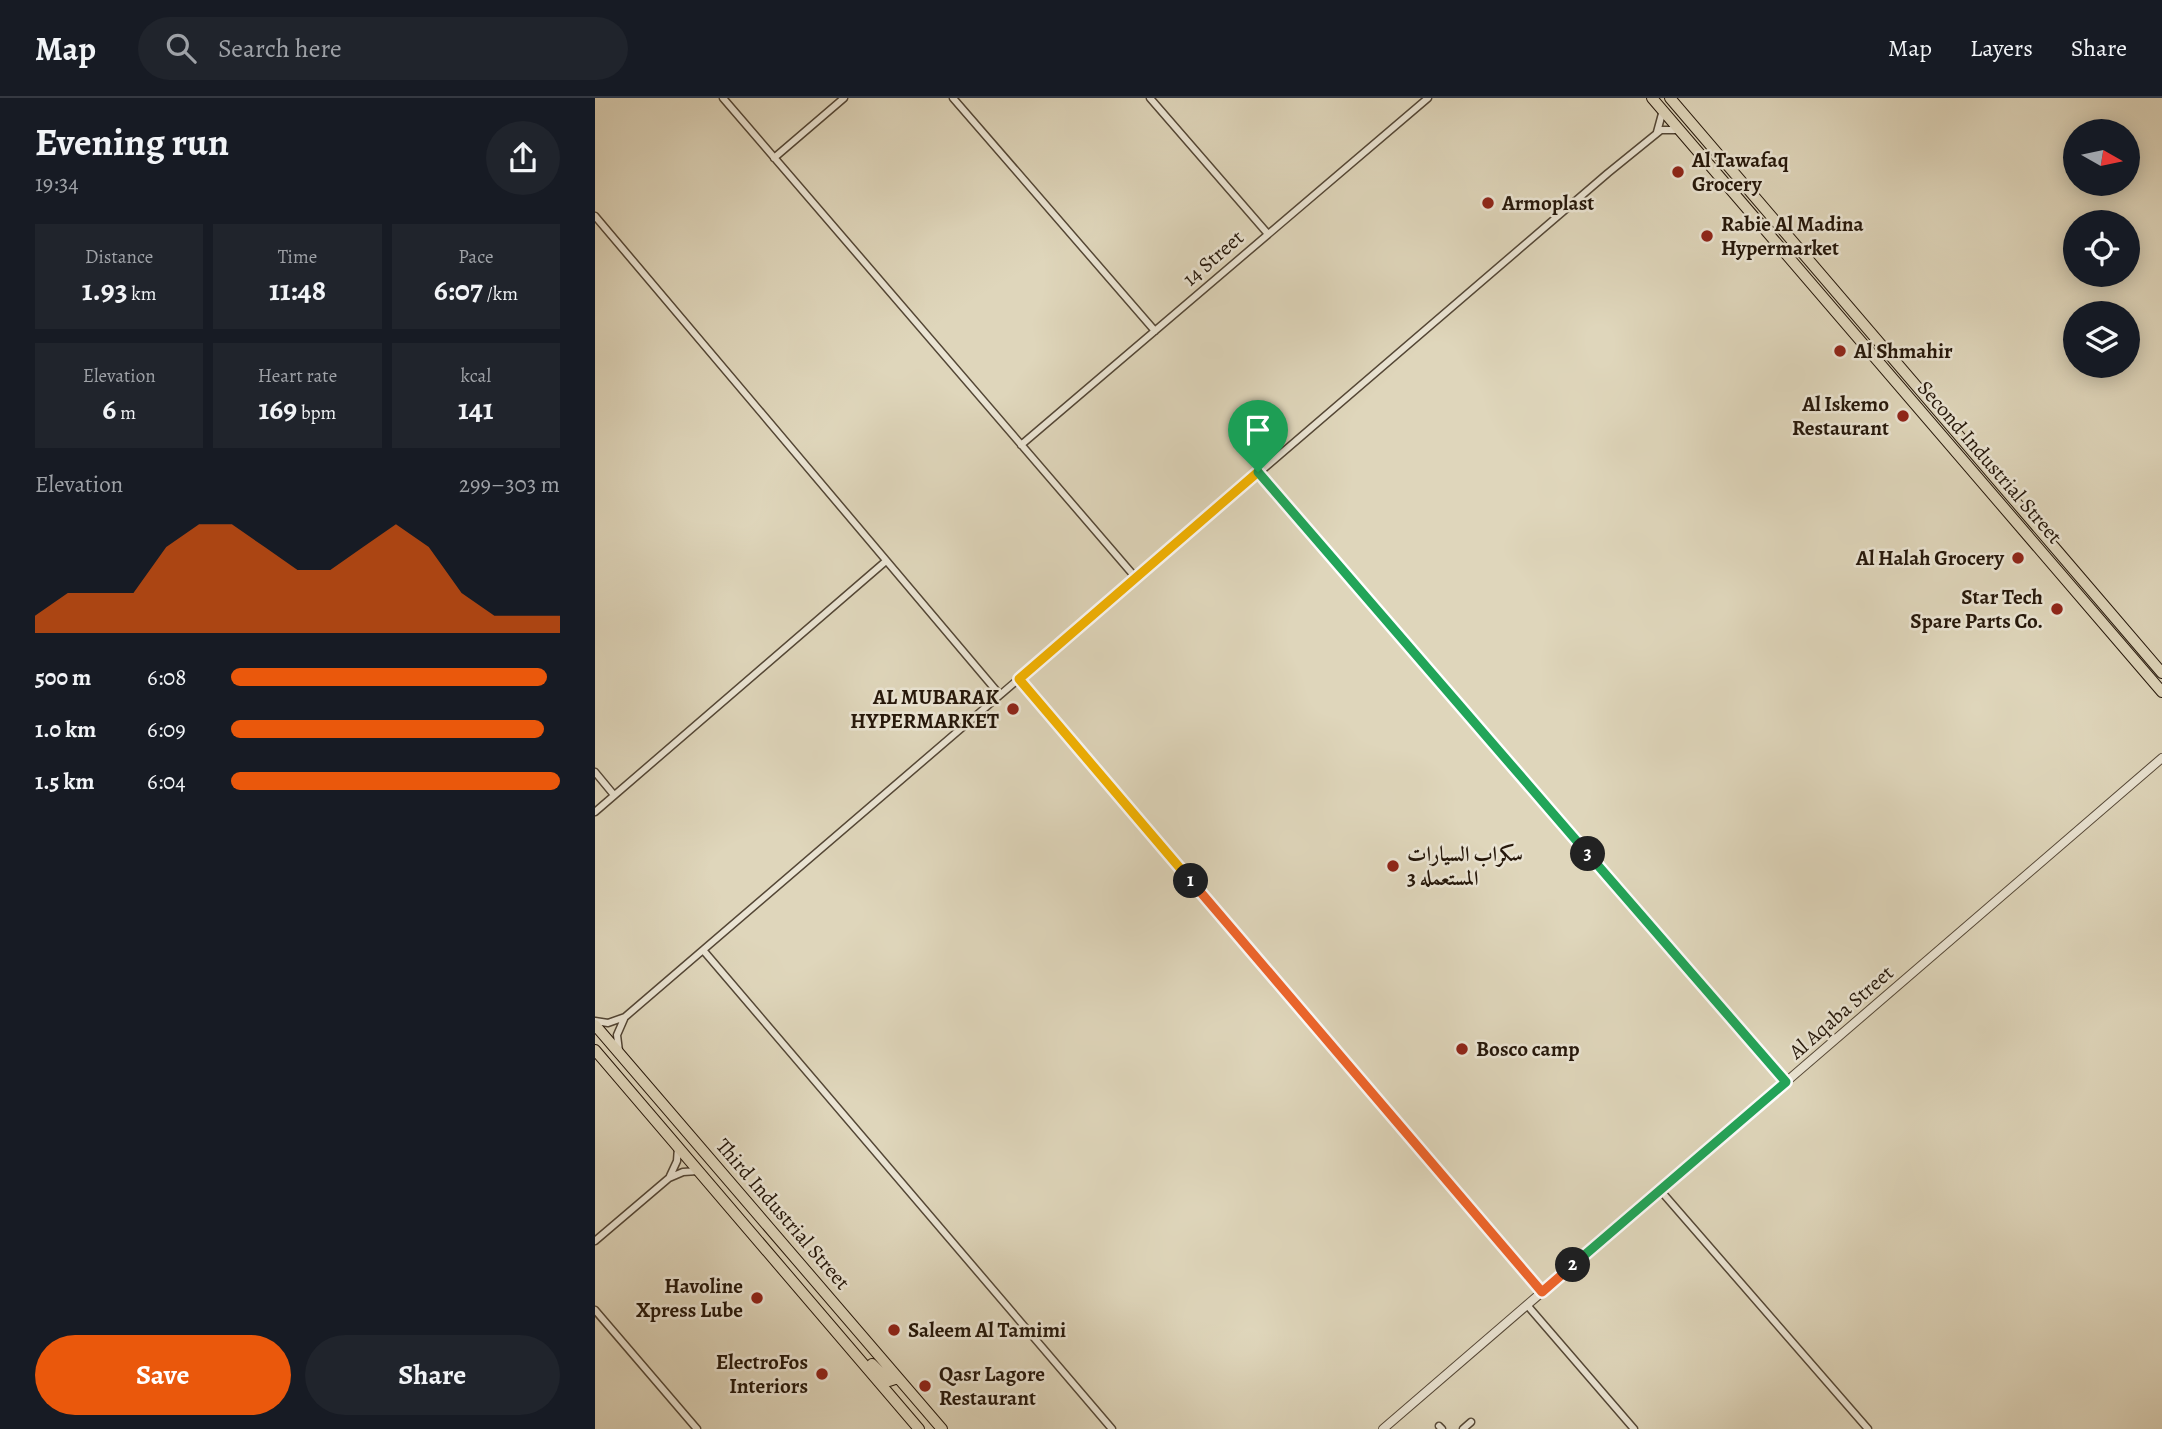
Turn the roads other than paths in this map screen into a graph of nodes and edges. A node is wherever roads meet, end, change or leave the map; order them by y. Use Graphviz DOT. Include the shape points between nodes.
graph roads {
  1 [pos="723,98"];
  2 [pos="844,98"];
  3 [pos="953,98"];
  4 [pos="1150,98"];
  5 [pos="1428,98"];
  6 [pos="1652,98"];
  7 [pos="1670,98"];
  8 [pos="1663,110"];
  9 [pos="1681,131"];
  10 [pos="1655,134"];
  11 [pos="774,158"];
  12 [pos="595,216"];
  13 [pos="1268,234"];
  14 [pos="1154,331"];
  15 [pos="1021,445"];
  16 [pos="1258,472"];
  17 [pos="886,561"];
  18 [pos="1136,578"];
  19 [pos="2162,673"];
  20 [pos="1019,679"];
  21 [pos="2162,692"];
  22 [pos="999,695"];
  23 [pos="2162,758"];
  24 [pos="595,772"];
  25 [pos="614,795"];
  26 [pos="595,812"];
  27 [pos="703,950"];
  28 [pos="625,1017"];
  29 [pos="595,1023"];
  30 [pos="595,1050"];
  31 [pos="620,1054"];
  32 [pos="1786,1082"];
  33 [pos="678,1147"];
  34 [pos="699,1171"];
  35 [pos="669,1178"];
  36 [pos="1660,1190"];
  37 [pos="595,1241"];
  38 [pos="1542,1292"];
  39 [pos="1527,1305"];
  40 [pos="595,1310"];
  41 [pos="857,1355"];
  42 [pos="898,1378"];
  43 [pos="1471,1422"];
  44 [pos="697,1429"];
  45 [pos="919,1429"];
  46 [pos="942,1429"];
  47 [pos="1112,1429"];
  48 [pos="1384,1429"];
  49 [pos="1463,1429"];
  50 [pos="1634,1429"];
  51 [pos="1868,1429"];
  1 -- 11 [label="street"];
  2 -- 11 [label="street"];
  3 -- 14 [label="street"];
  4 -- 13 [label="street"];
  5 -- 13 [label="street, 14 Street"];
  6 -- 8 [label="main road, Second Industrial Street"];
  7 -- 19 [label="main road, Second Industrial Street"];
  8 -- 9 [label="main road, Second Industrial Street"];
  8 -- 10 [label="street"];
  9 -- 10 [label="street" via="1668,128"];
  9 -- 21 [label="main road, Second Industrial Street"];
  10 -- 16 [label="street"];
  11 -- 15 [label="street"];
  12 -- 17 [label="street"];
  13 -- 14 [label="street, 14 Street"];
  14 -- 15 [label="street, 14 Street"];
  15 -- 18 [label="street"];
  16 -- 18 [label="street"];
  16 -- 32 [label="street"];
  17 -- 22 [label="street"];
  17 -- 25 [label="street"];
  18 -- 20 [label="street"];
  20 -- 22 [label="street"];
  20 -- 38 [label="street"];
  22 -- 27 [label="street"];
  23 -- 32 [label="street, Al Aqaba Street"];
  24 -- 25 [label="street"];
  25 -- 26 [label="street"];
  27 -- 28 [label="street"];
  27 -- 47 [label="street"];
  28 -- 29 [label="street"];
  28 -- 31 [label="street" via="617,1035"];
  29 -- 31 [label="main road, Third Industrial Street"];
  30 -- 33 [label="main road, Third Industrial Street"];
  31 -- 42 [label="main road, Third Industrial Street"];
  32 -- 36 [label="street, Al Aqaba Street"];
  33 -- 34 [label="main road, Third Industrial Street"];
  33 -- 35 [label="street"];
  34 -- 35 [label="street"];
  34 -- 41 [label="main road, Third Industrial Street"];
  35 -- 37 [label="street"];
  36 -- 38 [label="street, Al Aqaba Street"];
  36 -- 51 [label="street"];
  38 -- 39 [label="street, Al Aqaba Street"];
  39 -- 48 [label="street, Al Aqaba Street"];
  39 -- 50 [label="street"];
  40 -- 44 [label="street"];
  41 -- 42 [label="main road" via="889,1381"];
  41 -- 45 [label="main road, Third Industrial Street"];
  42 -- 46 [label="main road, Third Industrial Street"];
  43 -- 49 [label="street"];
}
